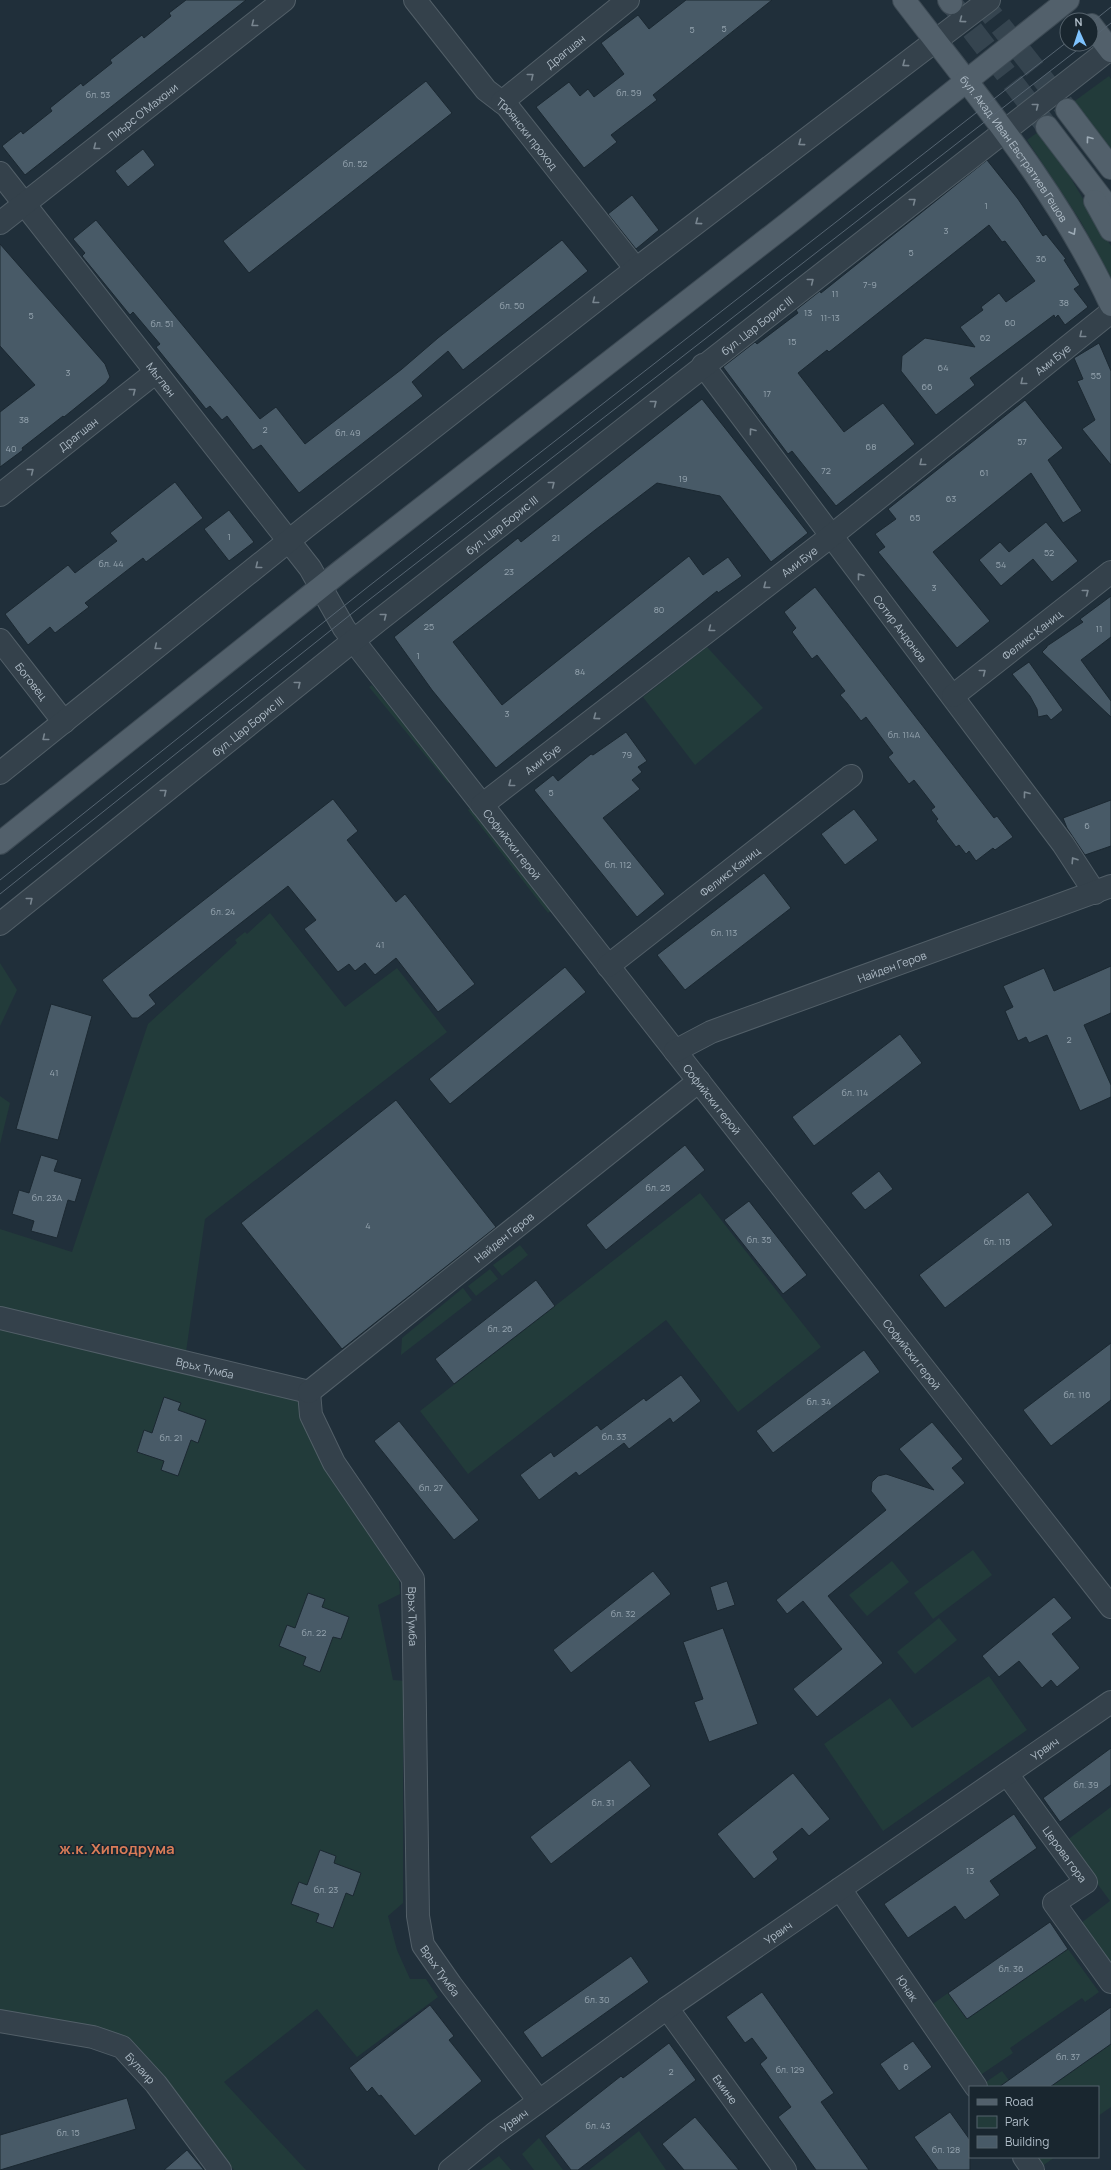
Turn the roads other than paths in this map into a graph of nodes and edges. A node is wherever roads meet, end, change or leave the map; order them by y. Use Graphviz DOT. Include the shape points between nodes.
graph roads {
  1 [pos="284,0"];
  2 [pos="415,0"];
  3 [pos="628,0"];
  4 [pos="904,0"];
  5 [pos="989,0"];
  6 [pos="1070,0"];
  7 [pos="1080,12"];
  8 [pos="1099,35"];
  9 [pos="936,41"];
  10 [pos="1111,49"];
  11 [pos="967,80"];
  12 [pos="502,102"];
  13 [pos="1067,110"];
  14 [pos="1047,126"];
  15 [pos="1005,130"];
  16 [pos="1077,166"];
  17 [pos="1111,168"];
  18 [pos="0,173"];
  19 [pos="24,204"];
  20 [pos="1111,211"];
  21 [pos="0,223"];
  22 [pos="1111,230"];
  23 [pos="636,269"];
  24 [pos="1111,305"];
  25 [pos="1111,312"];
  26 [pos="703,365"];
  27 [pos="156,372"];
  28 [pos="0,495"];
  29 [pos="830,537"];
  30 [pos="288,541"];
  31 [pos="1111,572"];
  32 [pos="322,587"];
  33 [pos="0,640"];
  34 [pos="353,640"];
  35 [pos="953,696"];
  36 [pos="64,722"];
  37 [pos="0,773"];
  38 [pos="851,776"];
  39 [pos="482,805"];
  40 [pos="0,843"];
  41 [pos="1103,889"];
  42 [pos="0,924"];
  43 [pos="608,966"];
  44 [pos="675,1051"];
  45 [pos="699,1081"];
  46 [pos="0,1318"];
  47 [pos="309,1392"];
  48 [pos="1111,1607"];
  49 [pos="1111,1702"];
  50 [pos="1007,1774"];
  51 [pos="840,1890"];
  52 [pos="1111,1982"];
  53 [pos="667,2008"];
  54 [pos="0,2021"];
  55 [pos="975,2086"];
  56 [pos="538,2101"];
  57 [pos="1025,2158"];
  58 [pos="220,2170"];
  59 [pos="450,2170"];
  60 [pos="785,2170"];
  61 [pos="1033,2170"];
  1 -- 19 [label="street, Пиърс О'Махони, one-way"];
  2 -- 12 [label="street, Троянски проход" via="486,90"];
  12 -- 3 [label="street, Драгшан, one-way"];
  4 -- 9 [label="main road, бул. Акад. Иван Евстратиев Гешов"];
  5 -- 9 [label="street, one-way"];
  6 -- 7 [label="main road"];
  6 -- 11 [label="main road"];
  8 -- 10 [label="main road"];
  9 -- 11 [label="main road, бул. Акад. Иван Евстратиев Гешов"];
  9 -- 23 [label="street, one-way"];
  15 -- 10 [label="street, бул. Цар Борис III, one-way"];
  11 -- 15 [label="main road, бул. Акад. Иван Евстратиев Гешов"];
  11 -- 32 [label="main road"];
  12 -- 23 [label="street, Троянски проход" via="508,106"];
  17 -- 13 [label="main road, one-way"];
  14 -- 16 [label="main road"];
  15 -- 24 [label="main road, бул. Акад. Иван Евстратиев Гешов, one-way" via="1066,219"];
  26 -- 15 [label="street, бул. Цар Борис III, one-way"];
  16 -- 20 [label="main road"];
  16 -- 22 [label="main road"];
  18 -- 19 [label="street, Мъглен"];
  19 -- 21 [label="street, Пиърс О'Махони"];
  19 -- 27 [label="street, Мъглен"];
  23 -- 30 [label="street, one-way"];
  25 -- 29 [label="street, Ами Буе, one-way"];
  29 -- 26 [label="street, Сотир Андонов, one-way"];
  34 -- 26 [label="street, бул. Цар Борис III, one-way"];
  28 -- 27 [label="street, Драгшан, one-way"];
  27 -- 30 [label="street, Мъглен"];
  35 -- 29 [label="street, Сотир Андонов, one-way"];
  29 -- 39 [label="street, Ами Буе, one-way"];
  30 -- 32 [label="street, Мъглен"];
  30 -- 36 [label="street, one-way"];
  35 -- 31 [label="street, Феликс Каниц, one-way"];
  32 -- 34 [label="street, Софийски герой"];
  32 -- 40 [label="main road"];
  33 -- 36 [label="street, Боговец"];
  34 -- 39 [label="street, Софийски герой"];
  42 -- 34 [label="street, бул. Цар Борис III, one-way"];
  41 -- 35 [label="street, Сотир Андонов, one-way" via="1063,844"];
  36 -- 37 [label="street, one-way"];
  38 -- 43 [label="street, Феликс Каниц"];
  39 -- 43 [label="street, Софийски герой"];
  41 -- 44 [label="street, Найден Геров" via="711,1032"];
  43 -- 44 [label="street, Софийски герой"];
  44 -- 45 [label="street, Софийски герой"];
  45 -- 47 [label="street, Найден Геров"];
  45 -- 48 [label="street, Софийски герой"];
  46 -- 47 [label="street, Връх Тумба"];
  47 -- 56 [label="street, Връх Тумба" via="311,1415 334,1463 413,1579 418,1916 423,1945"];
  49 -- 50 [label="street, Урвич"];
  50 -- 51 [label="street, Урвич"];
  50 -- 52 [label="street, Церова гора" via="1086,1882 1054,1903"];
  51 -- 53 [label="street, Урвич"];
  51 -- 55 [label="street, Юнак"];
  53 -- 56 [label="street, Урвич"];
  53 -- 60 [label="street, Емине"];
  54 -- 58 [label="street, Булаир" via="93,2037 122,2047 156,2084"];
  56 -- 59 [label="street, Урвич"];
  57 -- 61 [label="street"];
}
